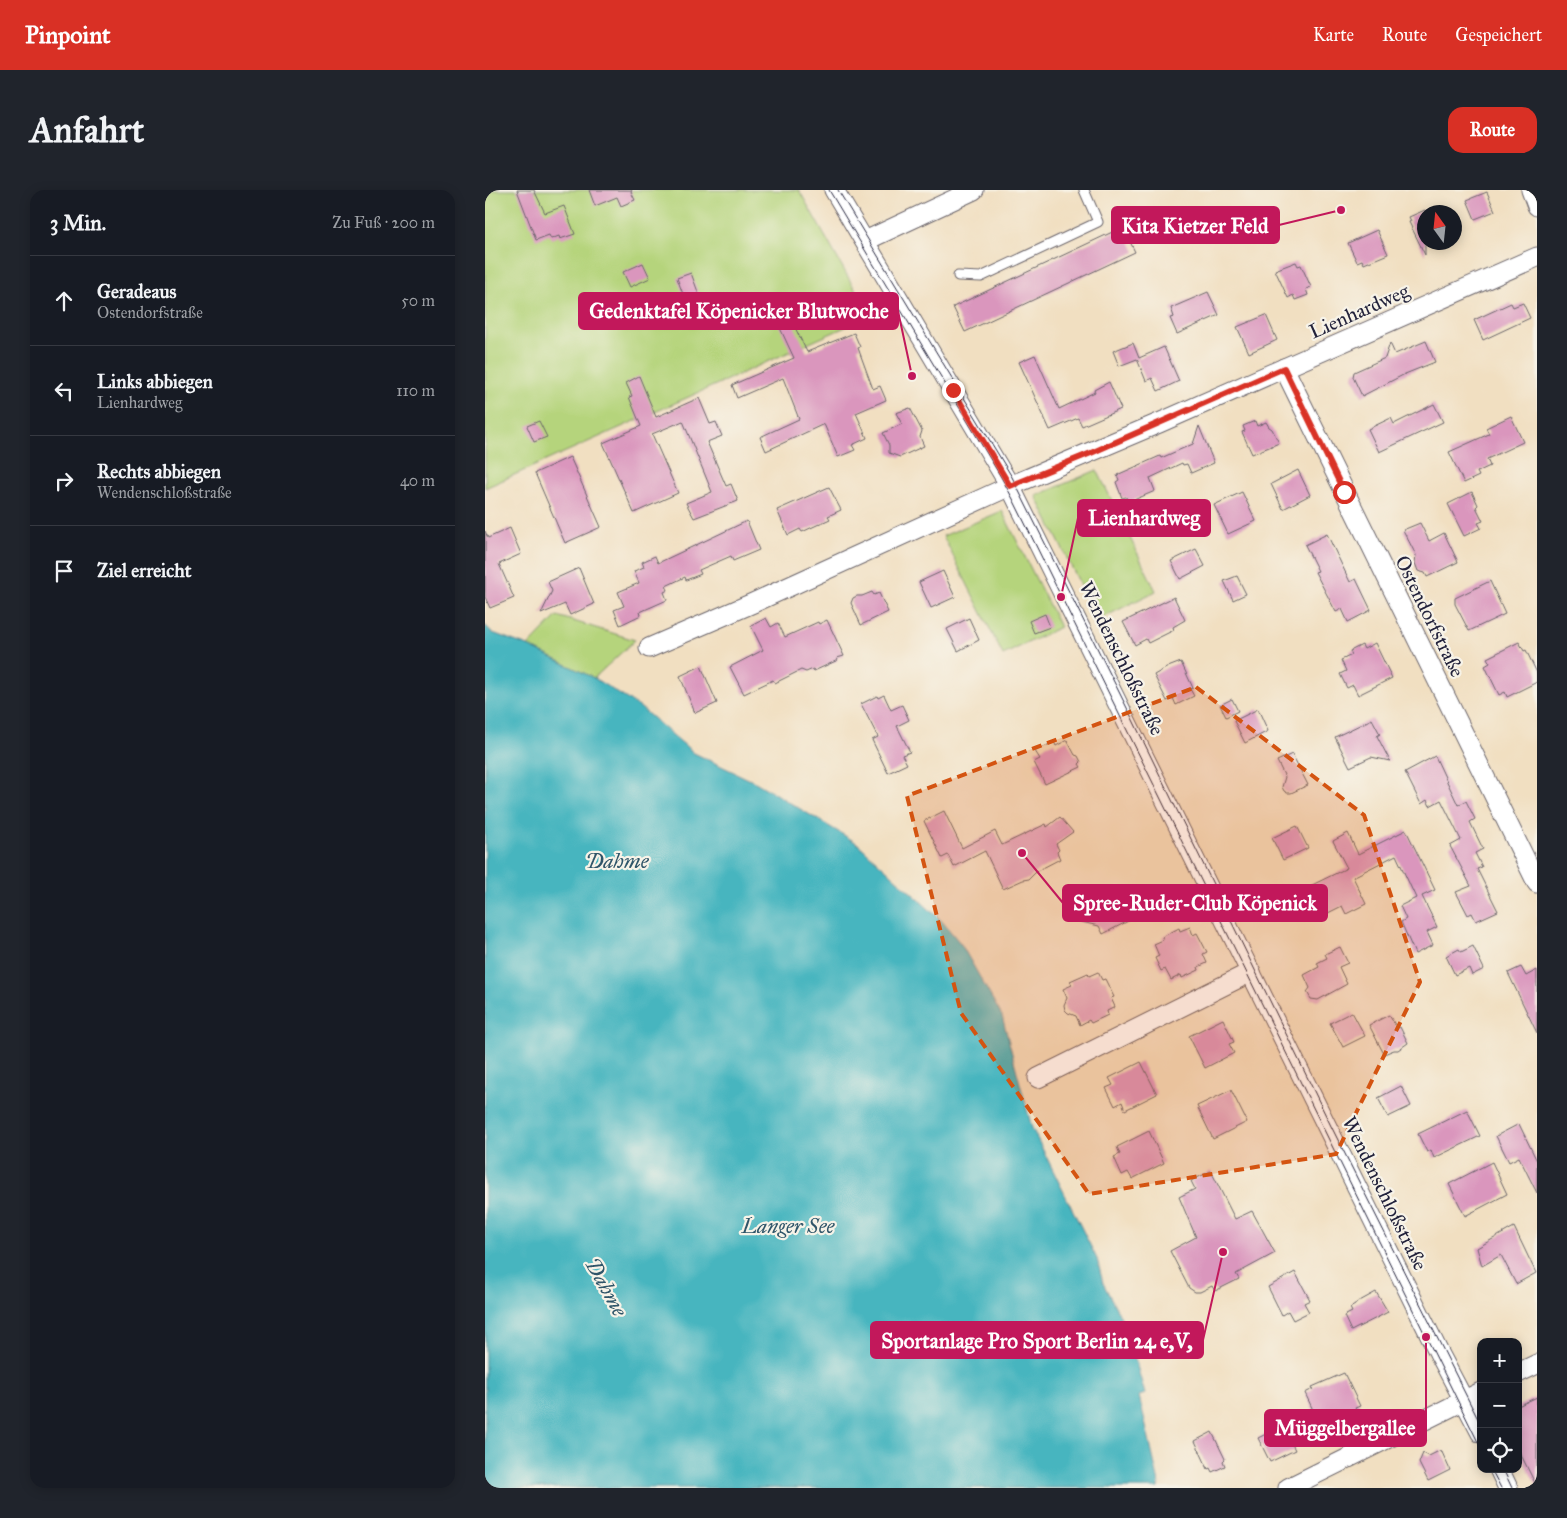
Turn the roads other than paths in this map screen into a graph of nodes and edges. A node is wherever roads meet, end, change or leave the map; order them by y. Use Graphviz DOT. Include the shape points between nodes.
graph roads {
  1 [pos="834,190"];
  2 [pos="974,190"];
  3 [pos="1084,190"];
  4 [pos="1531,190"];
  5 [pos="1537,206"];
  6 [pos="865,241"];
  7 [pos="1537,257"];
  8 [pos="958,276"];
  9 [pos="1284,368"];
  10 [pos="1010,486"];
  11 [pos="649,648"];
  12 [pos="1537,883"];
  13 [pos="1251,972"];
  14 [pos="1038,1078"];
  15 [pos="1537,1364"];
  16 [pos="1522,1371"];
  17 [pos="1477,1394"];
  18 [pos="1463,1401"];
  19 [pos="1478,1428"];
  20 [pos="1501,1473"];
  21 [pos="1288,1488"];
  22 [pos="1508,1488"];
  1 -- 6 [label="street, Wendenschloßstraße"];
  2 -- 6 [label="street"];
  3 -- 8 [label="lane" via="1098,222 981,277"];
  4 -- 5 [label="street"];
  6 -- 10 [label="street, Wendenschloßstraße"];
  7 -- 9 [label="street, Lienhardweg"];
  9 -- 10 [label="street, Lienhardweg"];
  9 -- 12 [label="street, Ostendorfstraße"];
  10 -- 11 [label="street, Lienhardweg"];
  10 -- 13 [label="street, Wendenschloßstraße"];
  13 -- 14 [label="street"];
  13 -- 18 [label="street, Wendenschloßstraße"];
  15 -- 16 [label="street"];
  17 -- 18 [label="street"];
  18 -- 19 [label="street, Wendenschloßstraße"];
  18 -- 21 [label="street"];
  20 -- 22 [label="street"];
}
